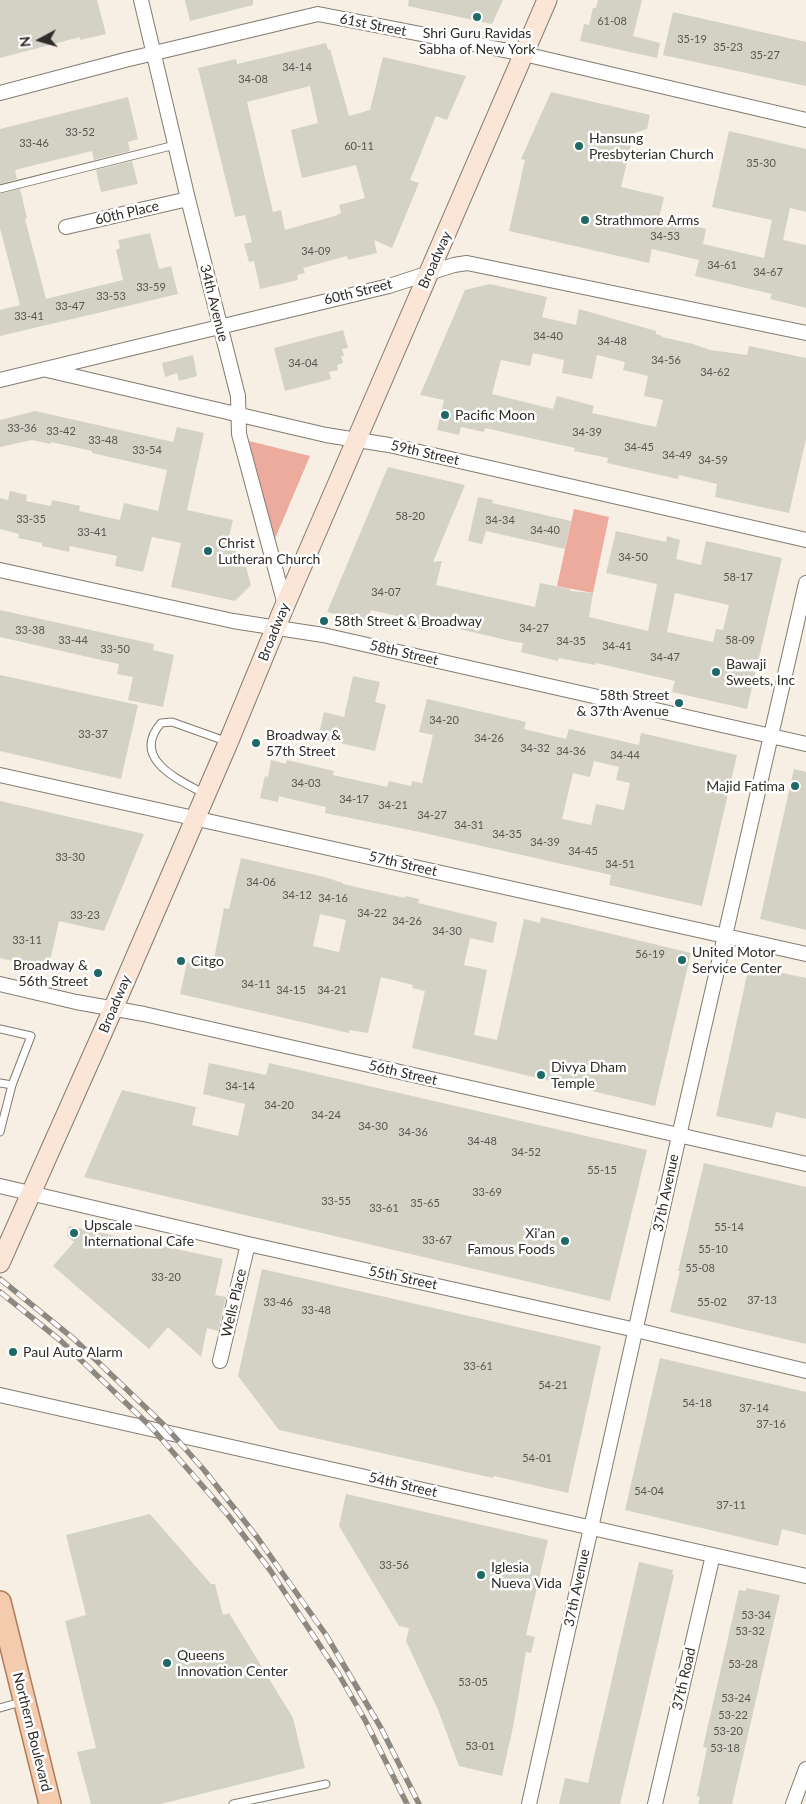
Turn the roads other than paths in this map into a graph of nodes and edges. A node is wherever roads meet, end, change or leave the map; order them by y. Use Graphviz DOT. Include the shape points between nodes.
graph roads {
  1 [pos="142,0"];
  2 [pos="548,0"];
  3 [pos="153,54"];
  4 [pos="524,54"];
  5 [pos="0,93"];
  6 [pos="806,120"];
  7 [pos="175,145"];
  8 [pos="0,189"];
  9 [pos="188,199"];
  10 [pos="66,227"];
  11 [pos="430,272"];
  12 [pos="220,326"];
  13 [pos="806,333"];
  14 [pos="44,369"];
  15 [pos="0,380"];
  16 [pos="238,415"];
  17 [pos="357,439"];
  18 [pos="806,540"];
  19 [pos="0,570"];
  20 [pos="806,583"];
  21 [pos="285,605"];
  22 [pos="276,628"];
  23 [pos="771,736"];
  24 [pos="228,743"];
  25 [pos="806,744"];
  26 [pos="0,775"];
  27 [pos="206,794"];
  28 [pos="195,818"];
  29 [pos="726,936"];
  30 [pos="806,954"];
  31 [pos="0,984"];
  32 [pos="113,1009"];
  33 [pos="0,1028"];
  34 [pos="0,1082"];
  35 [pos="12,1085"];
  36 [pos="0,1132"];
  37 [pos="679,1136"];
  38 [pos="806,1164"];
  39 [pos="0,1186"];
  40 [pos="31,1193"];
  41 [pos="248,1244"];
  42 [pos="0,1263"];
  43 [pos="636,1330"];
  44 [pos="220,1361"];
  45 [pos="806,1372"];
  46 [pos="0,1395"];
  47 [pos="590,1527"];
  48 [pos="713,1555"];
  49 [pos="806,1576"];
  50 [pos="0,1602"];
  51 [pos="24,1702"];
  52 [pos="0,1708"];
  53 [pos="806,1769"];
  54 [pos="326,1784"];
  55 [pos="50,1804"];
  56 [pos="233,1804"];
  57 [pos="529,1804"];
  58 [pos="655,1804"];
  59 [pos="793,1804"];
  1 -- 3 [label="street, 34th Avenue"];
  2 -- 4 [label="main road, Broadway"];
  3 -- 4 [label="street, 61st Street" via="318,14"];
  3 -- 5 [label="street, 61st Street"];
  3 -- 7 [label="street, 34th Avenue"];
  4 -- 6 [label="street, 61st Street"];
  4 -- 11 [label="main road, Broadway"];
  7 -- 8 [label="lane"];
  7 -- 9 [label="street, 34th Avenue"];
  9 -- 10 [label="street, 60th Place"];
  9 -- 12 [label="street, 34th Avenue"];
  11 -- 12 [label="street, 60th Street" via="389,286"];
  11 -- 13 [label="street, 60th Street" via="467,263"];
  11 -- 17 [label="main road, Broadway"];
  12 -- 14 [label="street, 60th Street"];
  12 -- 16 [label="street, 34th Avenue" via="238,396"];
  14 -- 15 [label="street, 60th Street"];
  14 -- 16 [label="street, 59th Street"];
  16 -- 17 [label="street, 59th Street"];
  16 -- 21 [label="street, 34th Avenue" via="239,434"];
  17 -- 18 [label="street, 59th Street"];
  17 -- 21 [label="main road, Broadway"];
  19 -- 22 [label="street, 58th Street"];
  20 -- 23 [label="street, 37th Avenue"];
  21 -- 22 [label="main road, Broadway"];
  22 -- 23 [label="street, 58th Street" via="322,635"];
  22 -- 24 [label="main road, Broadway"];
  23 -- 25 [label="street, 58th Street"];
  23 -- 29 [label="street, 37th Avenue"];
  24 -- 27 [label="main road, Broadway"];
  24 -- 27 [label="lane" via="172,722 160,724 156,729 151,747 157,763 178,780"];
  26 -- 28 [label="street, 57th Street"];
  27 -- 28 [label="main road, Broadway"];
  28 -- 29 [label="street, 57th Street"];
  28 -- 32 [label="main road, Broadway"];
  29 -- 30 [label="street, 57th Street"];
  29 -- 37 [label="street, 37th Avenue"];
  31 -- 32 [label="street, 56th Street"];
  32 -- 37 [label="street, 56th Street"];
  32 -- 40 [label="main road, Broadway"];
  33 -- 35 [label="lane" via="31,1036"];
  34 -- 35 [label="lane"];
  35 -- 36 [label="lane"];
  37 -- 38 [label="street, 56th Street"];
  37 -- 43 [label="street, 37th Avenue"];
  39 -- 40 [label="street, 55th Street"];
  40 -- 41 [label="street, 55th Street"];
  40 -- 42 [label="main road, Broadway"];
  41 -- 43 [label="street, 55th Street"];
  41 -- 44 [label="street, Wells Place"];
  43 -- 45 [label="street, 55th Street"];
  43 -- 47 [label="street, 37th Avenue"];
  46 -- 47 [label="street, 54th Street"];
  47 -- 48 [label="street, 54th Street"];
  47 -- 57 [label="street, 37th Avenue"];
  48 -- 49 [label="street, 54th Street"];
  48 -- 58 [label="street, 37th Road"];
  50 -- 51 [label="main road, Northern Boulevard"];
  51 -- 52 [label="lane"];
  51 -- 55 [label="main road, Northern Boulevard"];
  53 -- 59 [label="street"];
  54 -- 56 [label="lane"];
}
